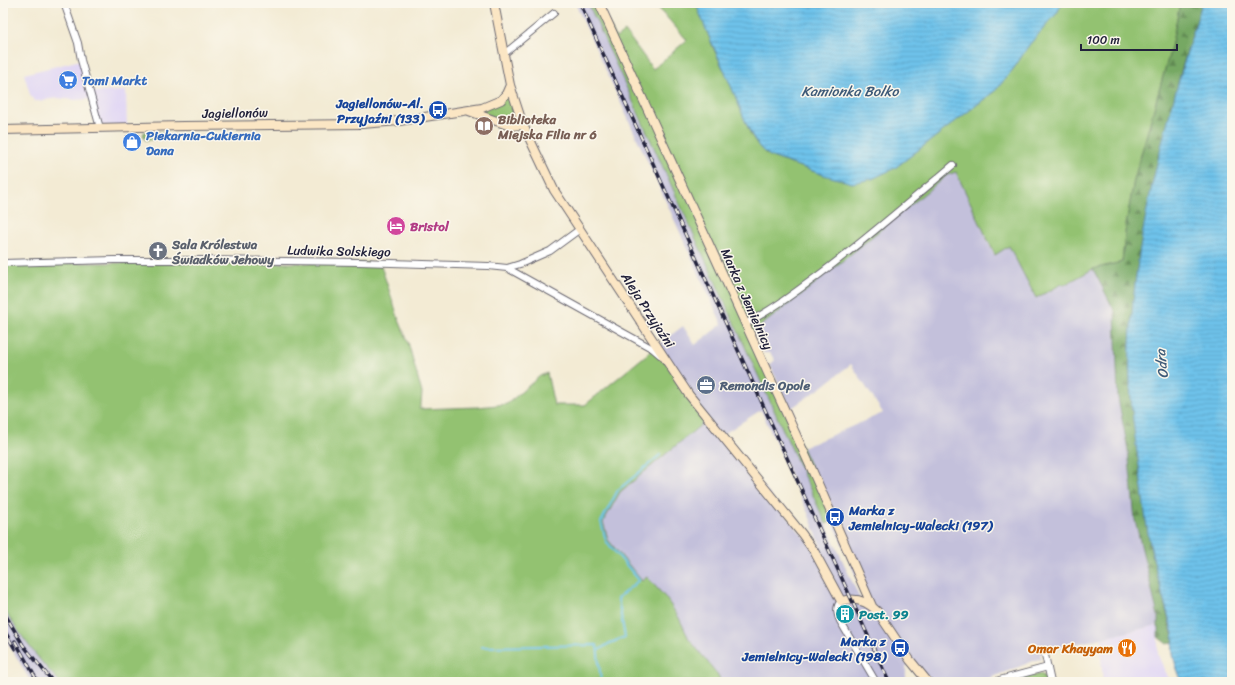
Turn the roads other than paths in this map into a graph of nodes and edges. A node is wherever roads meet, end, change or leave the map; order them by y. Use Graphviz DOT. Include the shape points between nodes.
graph roads {
  1 [pos="64,3"];
  2 [pos="494,3"];
  3 [pos="599,3"];
  4 [pos="554,13"];
  5 [pos="504,54"];
  6 [pos="510,85"];
  7 [pos="467,111"];
  8 [pos="523,125"];
  9 [pos="100,128"];
  10 [pos="3,130"];
  11 [pos="953,165"];
  12 [pos="580,229"];
  13 [pos="3,263"];
  14 [pos="507,268"];
  15 [pos="745,324"];
  16 [pos="668,363"];
  17 [pos="841,601"];
  18 [pos="872,606"];
  19 [pos="1045,656"];
  20 [pos="1048,667"];
  21 [pos="876,682"];
  22 [pos="928,682"];
  23 [pos="992,682"];
  24 [pos="1051,682"];
  1 -- 9 [label="street" via="78,43"];
  2 -- 5 [label="street, Aleja Przyjaźni"];
  3 -- 15 [label="street, Marka z Jemielnicy"];
  4 -- 5 [label="street"];
  5 -- 6 [label="street, Aleja Przyjaźni"];
  6 -- 7 [label="street, Jagiellonów" via="506,94 497,102"];
  6 -- 8 [label="street, Aleja Przyjaźni"];
  7 -- 8 [label="street, Jagiellonów" via="510,126"];
  7 -- 9 [label="street, Jagiellonów" via="362,124"];
  8 -- 12 [label="street, Aleja Przyjaźni" via="554,190"];
  9 -- 10 [label="street, Jagiellonów"];
  11 -- 15 [label="street" via="837,261 770,310"];
  12 -- 14 [label="street, Ludwika Solskiego" via="550,251"];
  12 -- 16 [label="street, Aleja Przyjaźni"];
  13 -- 14 [label="street, Ludwika Solskiego" via="114,260 359,262"];
  14 -- 16 [label="street, Ludwika Solskiego" via="653,349"];
  15 -- 18 [label="street, Marka z Jemielnicy"];
  16 -- 17 [label="street, Aleja Przyjaźni" via="689,395 802,534"];
  17 -- 18 [label="street" via="851,599"];
  17 -- 21 [label="street" via="837,608 840,621"];
  18 -- 22 [label="street, Marka z Jemielnicy"];
  19 -- 20 [label="street"];
  20 -- 23 [label="street"];
  20 -- 24 [label="street"];
}
